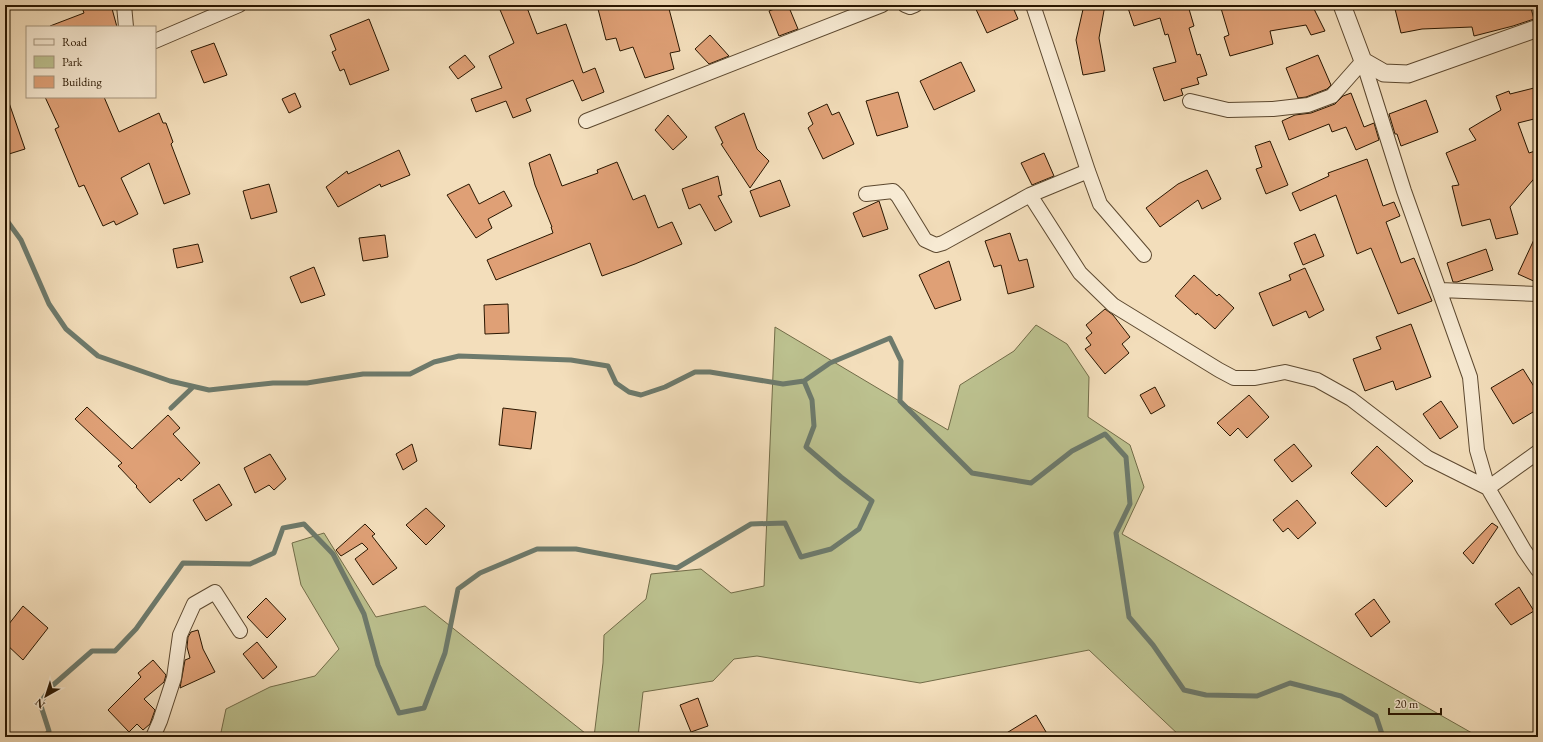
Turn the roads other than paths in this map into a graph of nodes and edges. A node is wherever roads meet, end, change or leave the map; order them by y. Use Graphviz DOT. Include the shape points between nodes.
graph roads {
  1 [pos="124,5"];
  2 [pos="239,5"];
  3 [pos="882,5"];
  4 [pos="905,5"];
  5 [pos="915,5"];
  6 [pos="1033,5"];
  7 [pos="1342,5"];
  8 [pos="126,26"];
  9 [pos="1538,28"];
  10 [pos="156,41"];
  11 [pos="1363,61"];
  12 [pos="1190,102"];
  13 [pos="586,121"];
  14 [pos="1088,171"];
  15 [pos="866,194"];
  16 [pos="1030,195"];
  17 [pos="1144,255"];
  18 [pos="1440,290"];
  19 [pos="1538,294"];
  20 [pos="1538,452"];
  21 [pos="1488,488"];
  22 [pos="1538,570"];
  23 [pos="240,631"];
  24 [pos="153,737"];
  1 -- 8 [label="street"];
  2 -- 10 [label="street"];
  3 -- 13 [label="street"];
  4 -- 5 [label="street"];
  6 -- 14 [label="street"];
  7 -- 11 [label="street"];
  9 -- 11 [label="street" via="1408,74 1384,73"];
  11 -- 12 [label="street" via="1332,96 1308,105 1228,110"];
  11 -- 18 [label="street" via="1404,191"];
  14 -- 16 [label="street"];
  14 -- 17 [label="street" via="1100,204"];
  15 -- 16 [label="street" via="893,191 926,240 936,245"];
  16 -- 21 [label="street" via="1080,273 1113,305 1234,378 1255,378 1285,372 1317,380 1351,399 1428,458"];
  18 -- 19 [label="street"];
  18 -- 21 [label="street" via="1470,377 1477,450"];
  20 -- 21 [label="street"];
  21 -- 22 [label="street"];
  23 -- 24 [label="street" via="215,592 194,604 180,635 174,678"];
}
